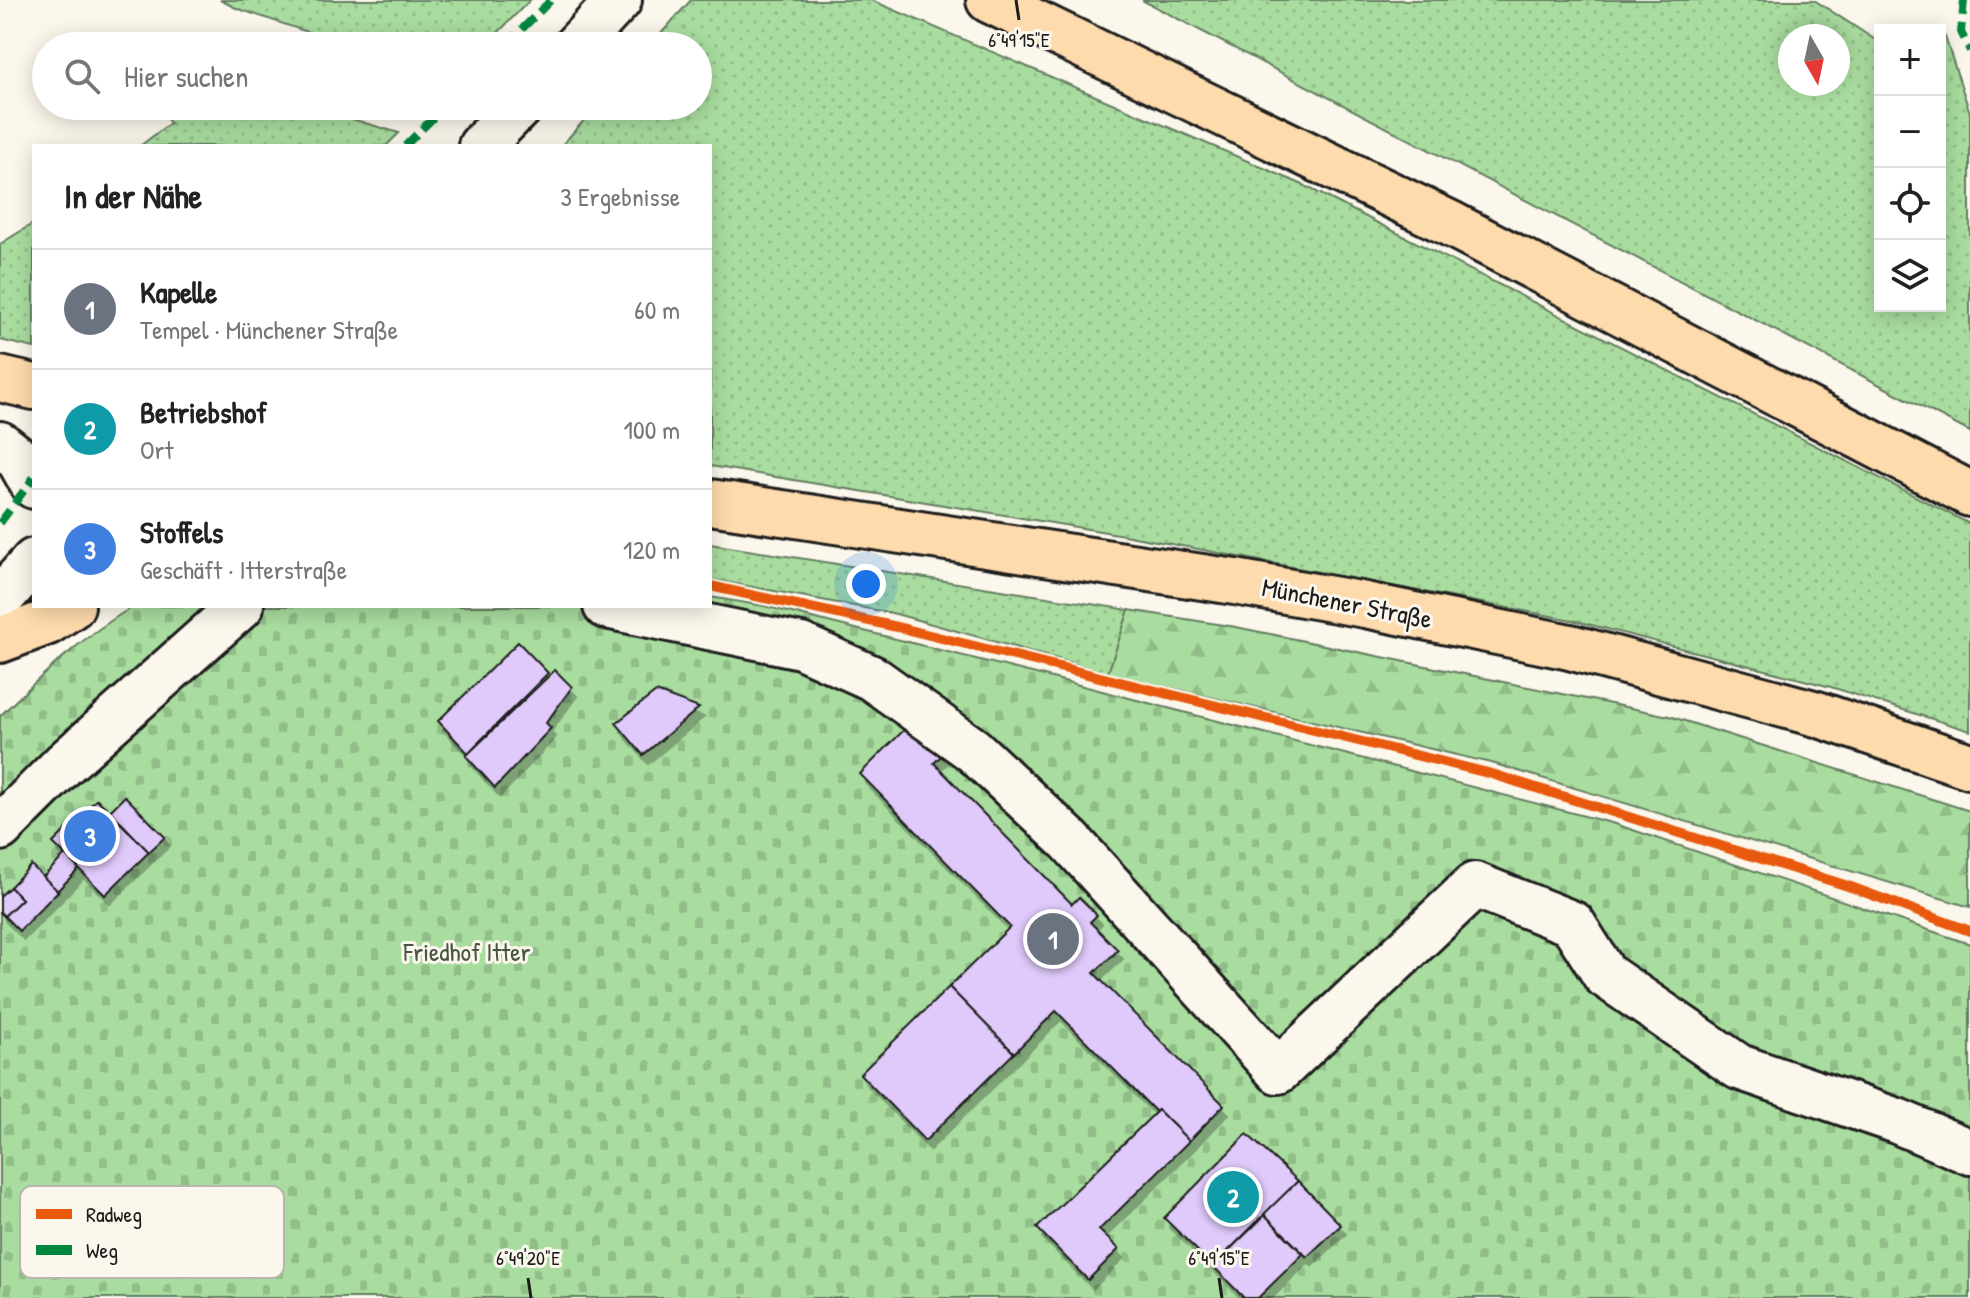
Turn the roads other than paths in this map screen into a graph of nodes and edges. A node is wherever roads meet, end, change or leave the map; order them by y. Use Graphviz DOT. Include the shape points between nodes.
graph roads {
  1 [pos="619,0"];
  2 [pos="989,0"];
  3 [pos="589,32"];
  4 [pos="506,120"];
  5 [pos="483,144"];
  6 [pos="0,379"];
  7 [pos="32,387"];
  8 [pos="0,444"];
  9 [pos="32,482"];
  10 [pos="1970,494"];
  11 [pos="712,502"];
  12 [pos="32,542"];
  13 [pos="21,583"];
  14 [pos="69,608"];
  15 [pos="239,608"];
  16 [pos="616,608"];
  17 [pos="0,621"];
  18 [pos="0,640"];
  19 [pos="1970,766"];
  20 [pos="0,828"];
  21 [pos="1970,1152"];
  1 -- 3 [label="street"];
  2 -- 10 [label="main road" via="1421,209"];
  4 -- 5 [label="street"];
  6 -- 7 [label="main road"];
  8 -- 9 [label="street" via="18,458"];
  11 -- 19 [label="main road, Münchener Straße" via="1235,582 1555,644 1817,714"];
  12 -- 13 [label="street"];
  13 -- 17 [label="street"];
  14 -- 18 [label="main road"];
  15 -- 20 [label="street"];
  16 -- 21 [label="street" via="801,646 872,678 973,750 1070,841 1278,1071 1475,885 1573,924 1605,975 1739,1067"];
}
